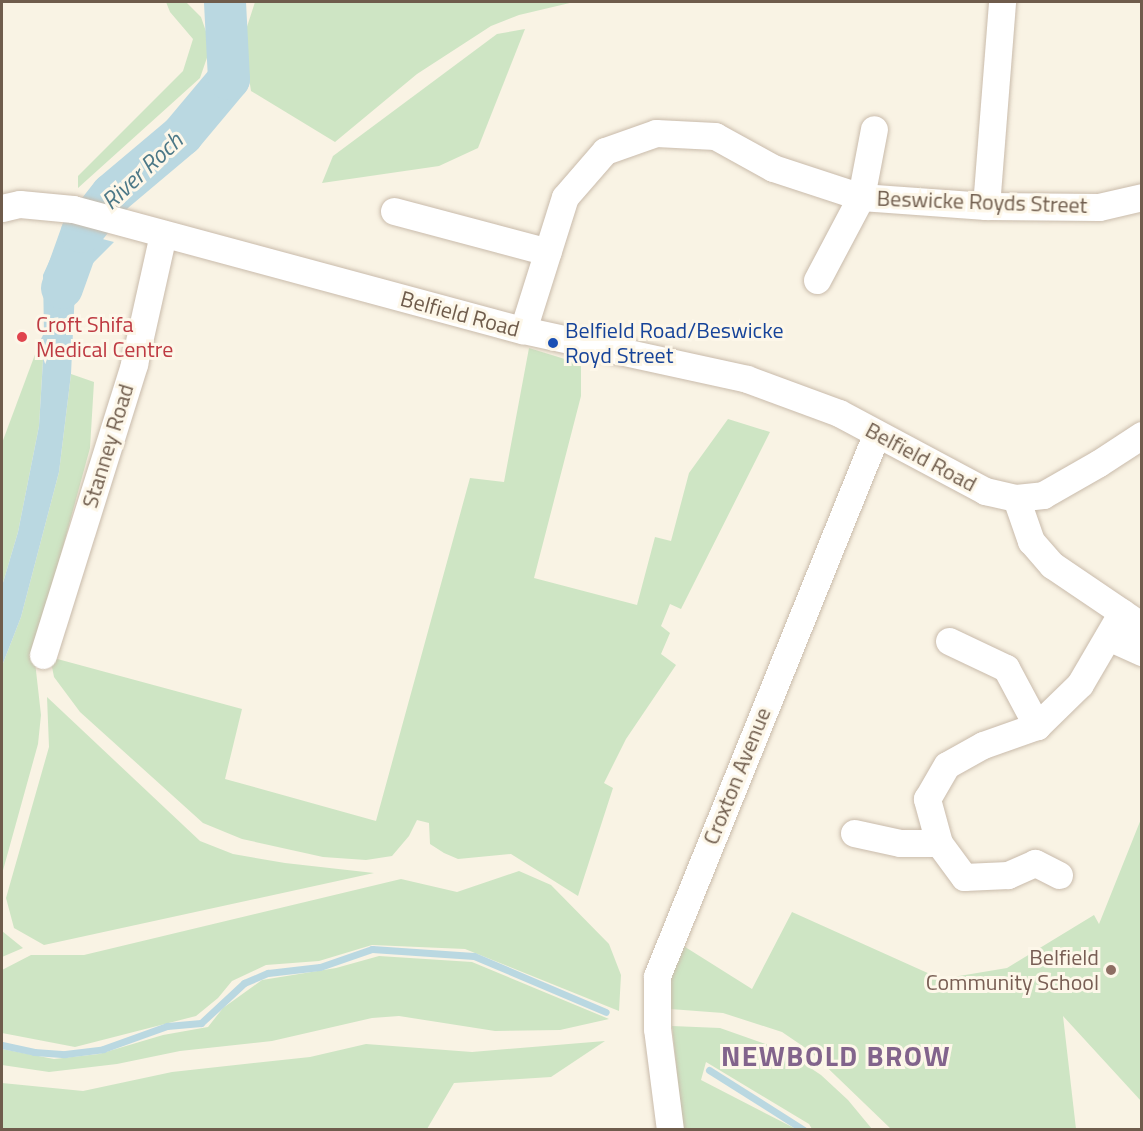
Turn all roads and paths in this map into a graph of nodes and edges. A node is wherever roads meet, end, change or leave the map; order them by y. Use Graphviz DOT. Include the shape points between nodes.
graph roads {
  1 [pos="1002,2"];
  2 [pos="874,129"];
  3 [pos="861,197"];
  4 [pos="1142,197"];
  5 [pos="986,206"];
  6 [pos="2,208"];
  7 [pos="394,211"];
  8 [pos="163,234"];
  9 [pos="548,252"];
  10 [pos="817,280"];
  11 [pos="523,330"];
  12 [pos="876,435"];
  13 [pos="1142,435"];
  14 [pos="1016,498"];
  15 [pos="1132,619"];
  16 [pos="1108,636"];
  17 [pos="949,641"];
  18 [pos="1142,652"];
  19 [pos="43,655"];
  20 [pos="1037,726"];
  21 [pos="854,833"];
  22 [pos="939,843"];
  23 [pos="1059,875"];
  24 [pos="670,1130"];
  1 -- 5 [label="street"];
  2 -- 3 [label="street"];
  3 -- 5 [label="street, Beswicke Royds Street"];
  3 -- 9 [label="street, Beswicke Royds Street" via="773,168 715,136 656,134 604,151 565,197"];
  3 -- 10 [label="street"];
  4 -- 5 [label="street, Beswicke Royds Street" via="1099,207"];
  6 -- 8 [label="street, Belfield Road" via="20,204 73,209"];
  7 -- 9 [label="street"];
  8 -- 11 [label="street, Belfield Road"];
  8 -- 19 [label="street, Stanney Road" via="134,364"];
  9 -- 11 [label="street, Beswicke Royds Street"];
  11 -- 12 [label="street, Belfield Road" via="747,379 839,413"];
  12 -- 14 [label="street, Belfield Road" via="985,491"];
  12 -- 24 [label="street, Croxton Avenue" via="657,976 655,1014"];
  13 -- 14 [label="street, Belfield Road" via="1043,495"];
  14 -- 15 [label="street" via="1031,541 1052,565"];
  15 -- 16 [label="street"];
  16 -- 18 [label="street"];
  16 -- 20 [label="street" via="1080,684"];
  17 -- 20 [label="street" via="1006,668"];
  20 -- 22 [label="street" via="983,746 947,765 927,799"];
  21 -- 22 [label="street" via="900,843"];
  22 -- 23 [label="street" via="964,878 1008,875 1035,863"];
}
